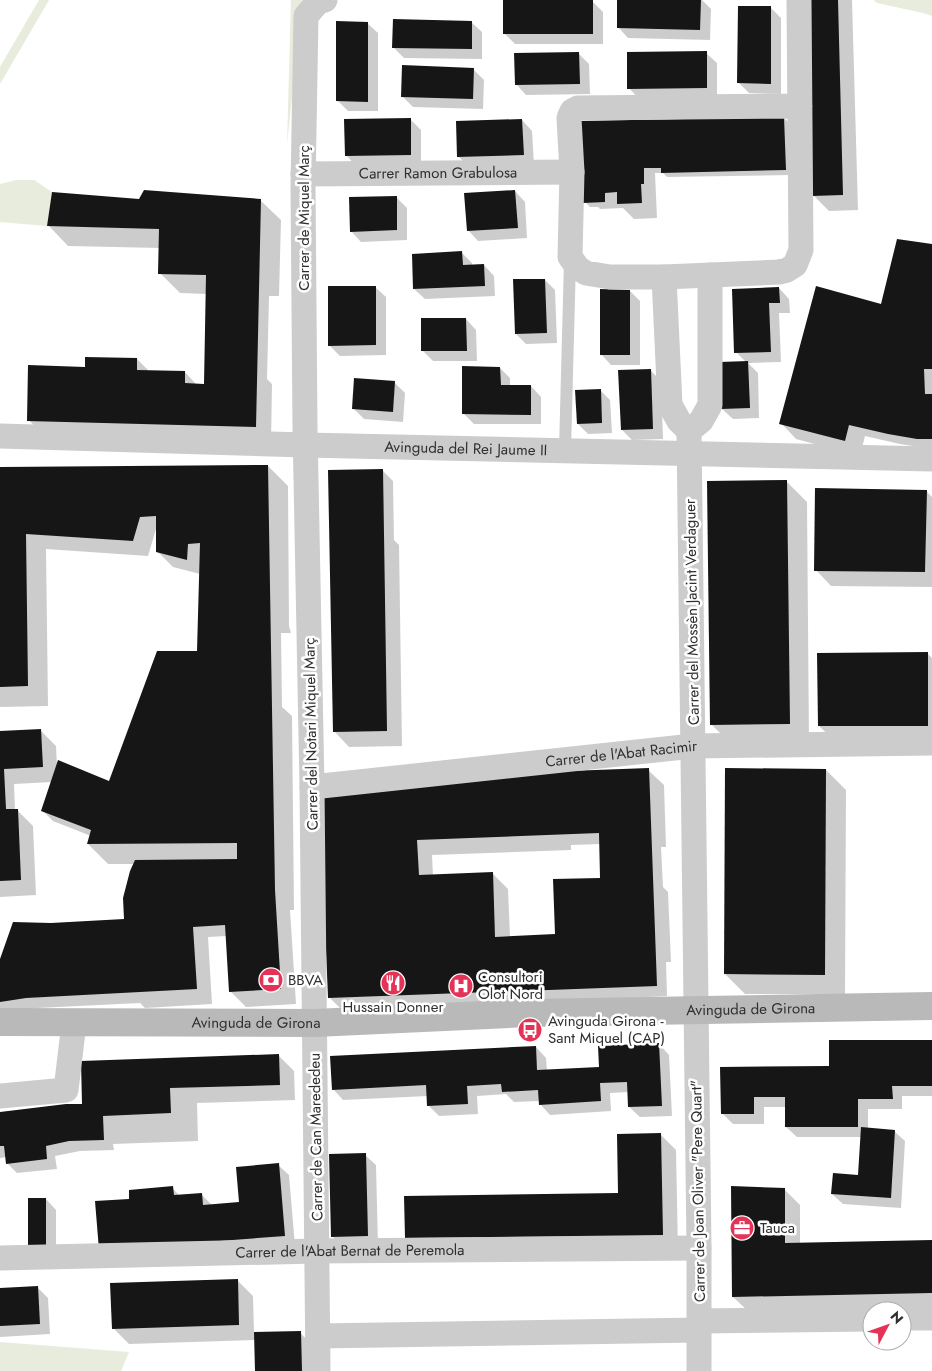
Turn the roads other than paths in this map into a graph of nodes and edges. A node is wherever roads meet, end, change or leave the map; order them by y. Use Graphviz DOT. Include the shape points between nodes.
graph roads {
  1 [pos="326,0"];
  2 [pos="799,0"];
  3 [pos="800,106"];
  4 [pos="572,172"];
  5 [pos="304,174"];
  6 [pos="570,257"];
  7 [pos="710,275"];
  8 [pos="664,276"];
  9 [pos="0,436"];
  10 [pos="689,442"];
  11 [pos="305,445"];
  12 [pos="566,450"];
  13 [pos="932,459"];
  14 [pos="932,743"];
  15 [pos="693,746"];
  16 [pos="312,787"];
  17 [pos="932,1006"];
  18 [pos="696,1011"];
  19 [pos="0,1022"];
  20 [pos="315,1022"];
  21 [pos="74,1023"];
  22 [pos="0,1096"];
  23 [pos="699,1248"];
  24 [pos="317,1251"];
  25 [pos="0,1258"];
  26 [pos="912,1318"];
  27 [pos="932,1318"];
  28 [pos="862,1319"];
  29 [pos="699,1326"];
  30 [pos="318,1336"];
  31 [pos="318,1371"];
  32 [pos="699,1371"];
  1 -- 5 [label="street, Carrer de Miquel Març" via="318,2 306,16"];
  2 -- 3 [label="street"];
  3 -- 4 [label="street" via="578,108 569,118"];
  3 -- 7 [label="street" via="801,250 795,266 779,272"];
  4 -- 5 [label="street, Carrer Ramon Grabulosa"];
  4 -- 6 [label="street"];
  5 -- 11 [label="street, Carrer de Miquel Març"];
  6 -- 8 [label="street" via="586,273 610,277"];
  6 -- 12 [label="lane"];
  7 -- 8 [label="street"];
  7 -- 10 [label="street" via="710,405"];
  8 -- 10 [label="street" via="670,405"];
  9 -- 11 [label="street, Avinguda del Rei Jaume II"];
  10 -- 12 [label="street, Avinguda del Rei Jaume II"];
  10 -- 13 [label="street, Avinguda del Rei Jaume II"];
  10 -- 15 [label="street, Carrer del Mossèn Jacint Verdaguer"];
  11 -- 12 [label="street, Avinguda del Rei Jaume II"];
  11 -- 16 [label="street, Carrer del Notari Miquel Març"];
  14 -- 15 [label="street, Carrer de l'Abat Racimir"];
  15 -- 16 [label="street, Carrer de l'Abat Racimir"];
  15 -- 18 [label="street, Carrer del Mossèn Jacint Verdaguer"];
  16 -- 20 [label="street, Carrer del Notari Miquel Març"];
  17 -- 18 [label="main road, Avinguda de Girona"];
  18 -- 20 [label="main road, Avinguda de Girona"];
  18 -- 23 [label="street, Carrer de Joan Oliver \"Pere Quart\""];
  19 -- 21 [label="main road, Avinguda de Girona"];
  20 -- 21 [label="main road, Avinguda de Girona"];
  20 -- 24 [label="street, Carrer de Can Marededeu"];
  21 -- 22 [label="street" via="66,1090"];
  23 -- 24 [label="street, Carrer de l'Abat Bernat de Peremola"];
  23 -- 29 [label="street, Carrer de Joan Oliver \"Pere Quart\""];
  24 -- 25 [label="street, Carrer de l'Abat Bernat de Peremola"];
  24 -- 30 [label="street, Carrer de Can Marededeu"];
  26 -- 27 [label="street"];
  28 -- 29 [label="street"];
  29 -- 30 [label="street"];
  29 -- 32 [label="street, Carrer de Joan Oliver \"Pere Quart\""];
  30 -- 31 [label="street, Carrer de Can Marededeu"];
}
